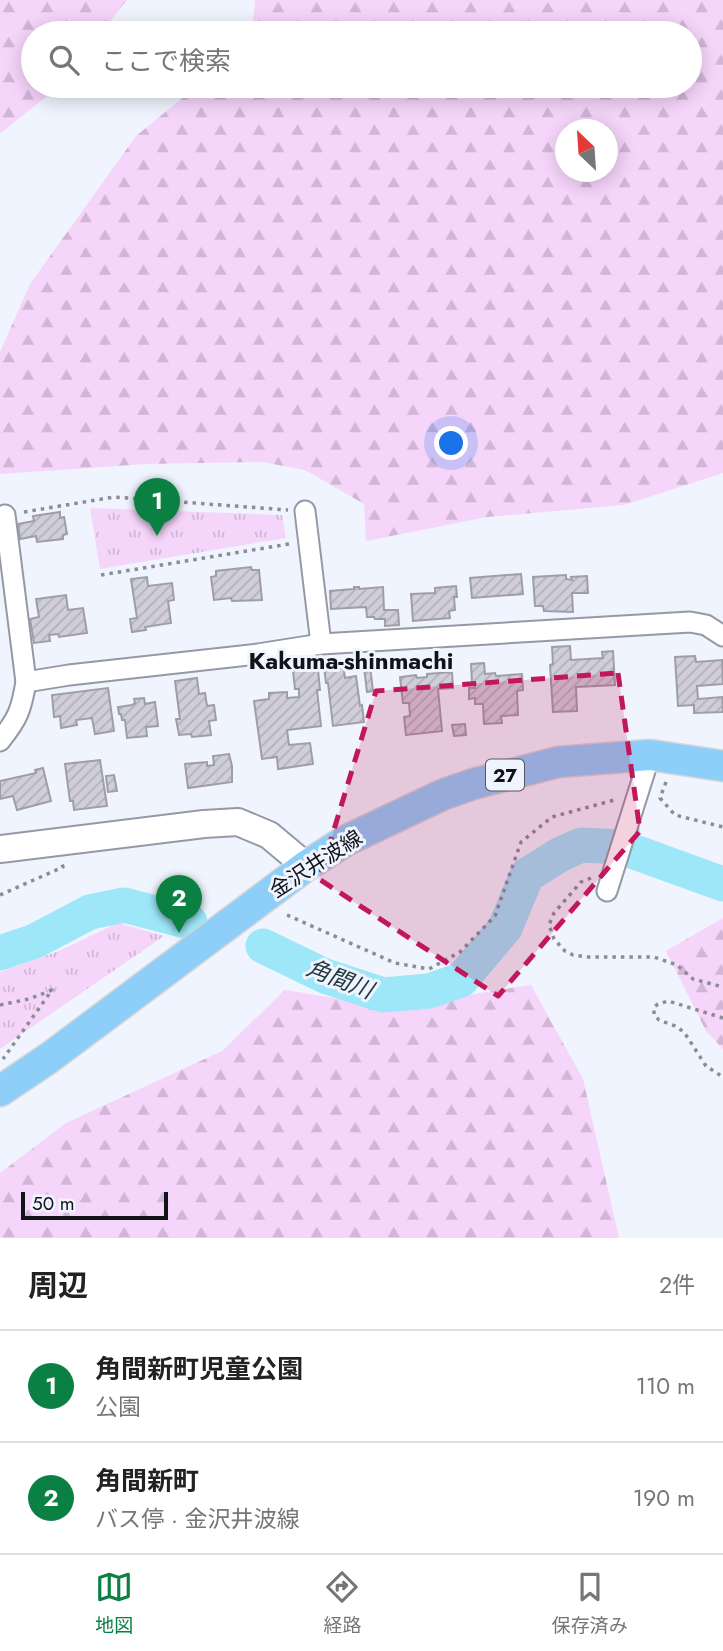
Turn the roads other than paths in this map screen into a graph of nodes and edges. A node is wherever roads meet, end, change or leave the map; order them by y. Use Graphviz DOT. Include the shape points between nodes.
graph roads {
  1 [pos="305,511"];
  2 [pos="5,515"];
  3 [pos="723,636"];
  4 [pos="321,645"];
  5 [pos="26,682"];
  6 [pos="0,741"];
  7 [pos="650,755"];
  8 [pos="723,766"];
  9 [pos="0,849"];
  10 [pos="306,866"];
  11 [pos="608,886"];
  12 [pos="0,1091"];
  1 -- 4 [label="street"];
  2 -- 5 [label="street"];
  3 -- 4 [label="street" via="690,622"];
  4 -- 5 [label="street"];
  5 -- 6 [label="street" via="15,721"];
  7 -- 8 [label="main road, 金沢井波線 / 27"];
  7 -- 10 [label="main road, 金沢井波線 / 27" via="558,762 473,784 345,841"];
  7 -- 11 [label="street"];
  9 -- 10 [label="street" via="238,822 269,835"];
  10 -- 12 [label="main road, 金沢井波線 / 27"];
}
